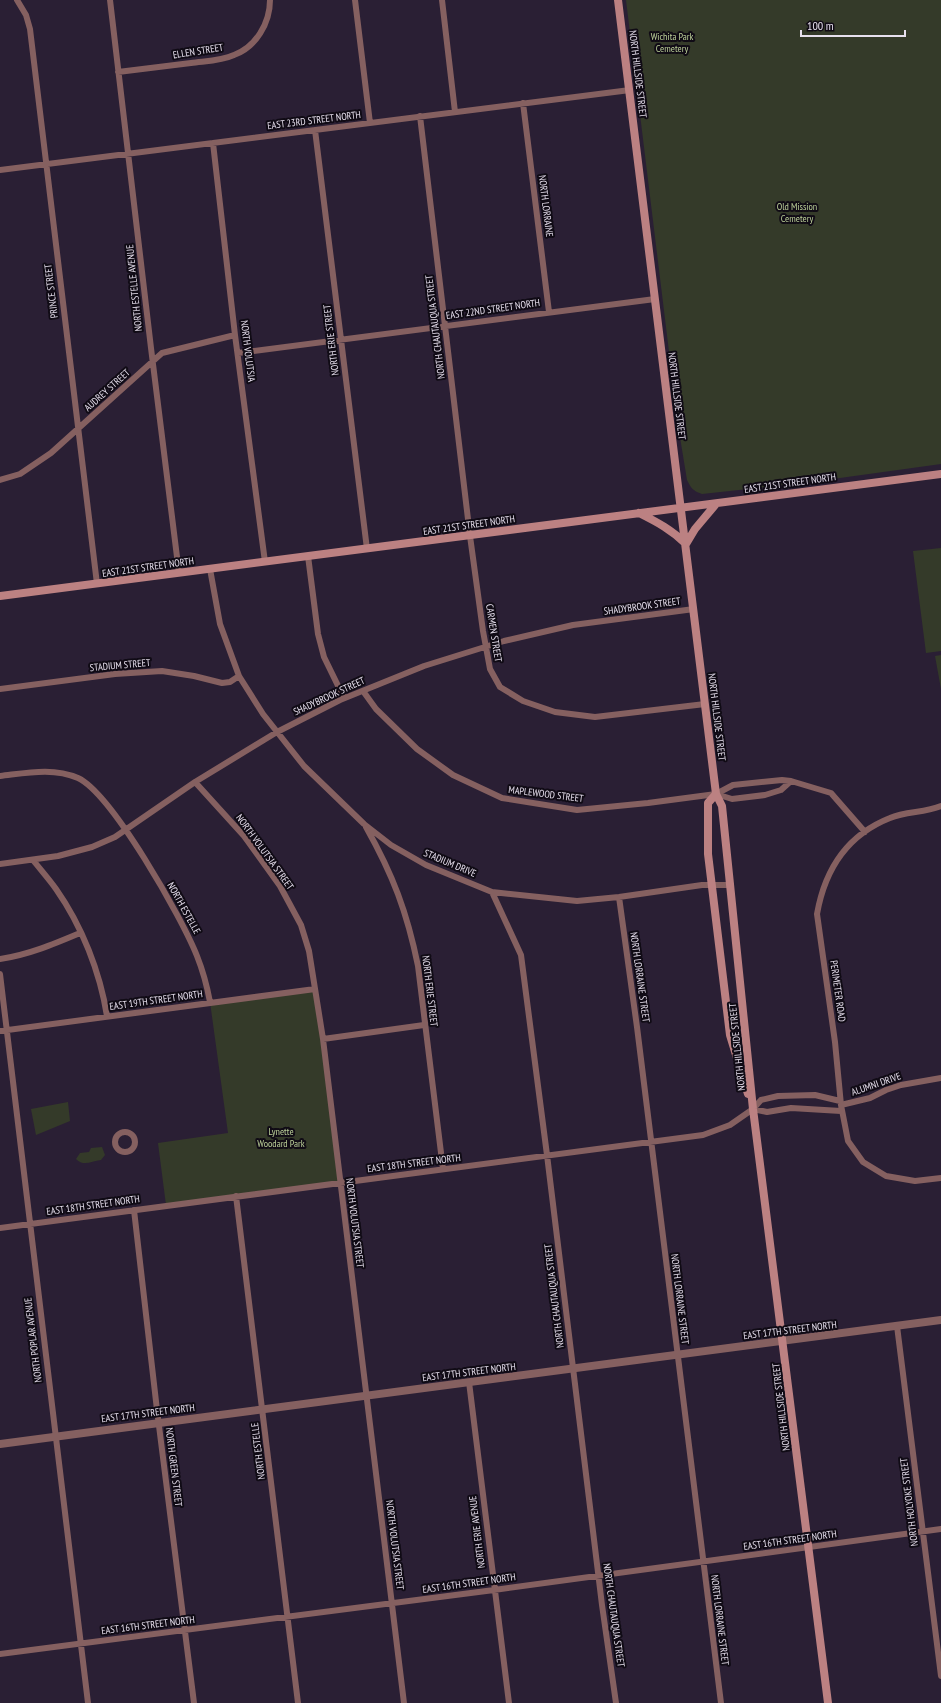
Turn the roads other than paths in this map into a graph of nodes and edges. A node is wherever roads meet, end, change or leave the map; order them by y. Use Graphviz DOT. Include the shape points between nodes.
graph roads {
  1 [pos="17,0"];
  2 [pos="110,0"];
  3 [pos="270,0"];
  4 [pos="355,0"];
  5 [pos="442,0"];
  6 [pos="618,0"];
  7 [pos="118,72"];
  8 [pos="630,90"];
  9 [pos="523,103"];
  10 [pos="455,112"];
  11 [pos="420,116"];
  12 [pos="370,123"];
  13 [pos="315,130"];
  14 [pos="213,143"];
  15 [pos="128,154"];
  16 [pos="46,164"];
  17 [pos="0,170"];
  18 [pos="655,299"];
  19 [pos="549,312"];
  20 [pos="445,326"];
  21 [pos="236,335"];
  22 [pos="341,339"];
  23 [pos="238,353"];
  24 [pos="153,362"];
  25 [pos="78,430"];
  26 [pos="941,474"];
  27 [pos="0,480"];
  28 [pos="716,504"];
  29 [pos="681,508"];
  30 [pos="639,513"];
  31 [pos="470,536"];
  32 [pos="686,544"];
  33 [pos="366,549"];
  34 [pos="308,556"];
  35 [pos="265,562"];
  36 [pos="210,569"];
  37 [pos="179,572"];
  38 [pos="97,584"];
  39 [pos="0,596"];
  40 [pos="694,609"];
  41 [pos="486,647"];
  42 [pos="239,676"];
  43 [pos="0,689"];
  44 [pos="363,690"];
  45 [pos="344,698"];
  46 [pos="705,704"];
  47 [pos="277,732"];
  48 [pos="0,776"];
  49 [pos="791,781"];
  50 [pos="195,782"];
  51 [pos="716,794"];
  52 [pos="941,806"];
  53 [pos="364,824"];
  54 [pos="125,830"];
  55 [pos="865,832"];
  56 [pos="33,860"];
  57 [pos="0,864"];
  58 [pos="712,885"];
  59 [pos="731,885"];
  60 [pos="492,892"];
  61 [pos="619,897"];
  62 [pos="80,933"];
  63 [pos="0,959"];
  64 [pos="0,974"];
  65 [pos="315,989"];
  66 [pos="210,1002"];
  67 [pos="107,1016"];
  68 [pos="424,1026"];
  69 [pos="3,1030"];
  70 [pos="323,1039"];
  71 [pos="941,1078"];
  72 [pos="841,1106"];
  73 [pos="753,1109"];
  74 [pos="650,1142"];
  75 [pos="547,1155"];
  76 [pos="443,1169"];
  77 [pos="941,1178"];
  78 [pos="340,1183"];
  79 [pos="236,1196"];
  80 [pos="134,1210"];
  81 [pos="30,1224"];
  82 [pos="0,1228"];
  83 [pos="941,1320"];
  84 [pos="897,1326"];
  85 [pos="784,1341"];
  86 [pos="677,1354"];
  87 [pos="573,1368"];
  88 [pos="468,1382"];
  89 [pos="366,1395"];
  90 [pos="263,1408"];
  91 [pos="158,1422"];
  92 [pos="55,1435"];
  93 [pos="0,1444"];
  94 [pos="941,1529"];
  95 [pos="922,1531"];
  96 [pos="808,1548"];
  97 [pos="703,1562"];
  98 [pos="599,1576"];
  99 [pos="494,1590"];
  100 [pos="393,1604"];
  101 [pos="287,1618"];
  102 [pos="185,1630"];
  103 [pos="80,1643"];
  104 [pos="0,1654"];
  105 [pos="941,1676"];
  106 [pos="88,1703"];
  107 [pos="194,1703"];
  108 [pos="298,1703"];
  109 [pos="404,1703"];
  110 [pos="509,1703"];
  111 [pos="616,1703"];
  112 [pos="721,1703"];
  113 [pos="828,1703"];
  1 -- 16 [label="street, PRINCE STREET" via="26,15 30,29"];
  2 -- 7 [label="street, NORTH ESTELLE AVENUE"];
  3 -- 7 [label="street, ELLEN STREET" via="266,26 253,42 234,55 216,60"];
  4 -- 12 [label="street"];
  5 -- 10 [label="street"];
  6 -- 8 [label="main road, NORTH HILLSIDE STREET"];
  7 -- 15 [label="street, NORTH ESTELLE AVENUE"];
  8 -- 9 [label="street, EAST 23RD STREET NORTH"];
  8 -- 18 [label="main road, NORTH HILLSIDE STREET"];
  9 -- 10 [label="street, EAST 23RD STREET NORTH"];
  9 -- 19 [label="street, NORTH LORRAINE"];
  10 -- 11 [label="street, EAST 23RD STREET NORTH"];
  11 -- 12 [label="street, EAST 23RD STREET NORTH"];
  11 -- 20 [label="street, NORTH CHAUTAUQUA STREET"];
  12 -- 13 [label="street, EAST 23RD STREET NORTH"];
  13 -- 14 [label="street, EAST 23RD STREET NORTH"];
  13 -- 22 [label="street, NORTH ERIE STREET"];
  14 -- 15 [label="street, EAST 23RD STREET NORTH"];
  14 -- 21 [label="street, NORTH VOLUTSIA"];
  15 -- 16 [label="street, EAST 23RD STREET NORTH"];
  15 -- 24 [label="street, NORTH ESTELLE AVENUE"];
  16 -- 17 [label="street, EAST 23RD STREET NORTH"];
  16 -- 25 [label="street, PRINCE STREET"];
  18 -- 19 [label="street, EAST 22ND STREET NORTH"];
  18 -- 29 [label="main road, NORTH HILLSIDE STREET"];
  19 -- 20 [label="street, EAST 22ND STREET NORTH"];
  20 -- 22 [label="street, EAST 22ND STREET NORTH"];
  20 -- 31 [label="street, NORTH CHAUTAUQUA STREET"];
  21 -- 23 [label="street, NORTH VOLUTSIA"];
  21 -- 24 [label="street, AUDREY STREET" via="162,353"];
  22 -- 23 [label="street, EAST 22ND STREET NORTH"];
  22 -- 33 [label="street, NORTH ERIE STREET"];
  23 -- 35 [label="street, NORTH VOLUTSIA"];
  24 -- 25 [label="street, AUDREY STREET"];
  24 -- 37 [label="street, NORTH ESTELLE AVENUE"];
  25 -- 27 [label="street, AUDREY STREET" via="51,454 20,474"];
  25 -- 38 [label="street, PRINCE STREET"];
  26 -- 28 [label="main road, EAST 21ST STREET NORTH"];
  28 -- 29 [label="main road, EAST 21ST STREET NORTH"];
  28 -- 32 [label="main road"];
  29 -- 30 [label="main road, EAST 21ST STREET NORTH"];
  29 -- 32 [label="main road, NORTH HILLSIDE STREET"];
  30 -- 31 [label="main road, EAST 21ST STREET NORTH"];
  30 -- 32 [label="main road" via="665,527"];
  31 -- 33 [label="main road, EAST 21ST STREET NORTH"];
  31 -- 41 [label="street, CARMEN STREET"];
  32 -- 40 [label="main road, NORTH HILLSIDE STREET"];
  33 -- 34 [label="main road, EAST 21ST STREET NORTH"];
  34 -- 35 [label="main road, EAST 21ST STREET NORTH"];
  34 -- 45 [label="street" via="318,634 324,657"];
  35 -- 36 [label="main road, EAST 21ST STREET NORTH"];
  36 -- 37 [label="main road, EAST 21ST STREET NORTH"];
  36 -- 42 [label="street" via="220,624"];
  37 -- 38 [label="main road, EAST 21ST STREET NORTH"];
  38 -- 39 [label="main road, EAST 21ST STREET NORTH"];
  40 -- 41 [label="street, SHADYBROOK STREET" via="573,625"];
  40 -- 46 [label="main road, NORTH HILLSIDE STREET"];
  41 -- 44 [label="street, SHADYBROOK STREET" via="424,666"];
  41 -- 46 [label="street, CARMEN STREET" via="490,669 500,687 523,701 555,712 595,717"];
  42 -- 43 [label="street, STADIUM STREET" via="222,684 162,671 115,674"];
  42 -- 47 [label="street, STADIUM DRIVE"];
  44 -- 45 [label="street, SHADYBROOK STREET"];
  44 -- 51 [label="street, MAPLEWOOD STREET" via="376,709 417,749 453,775 502,798 577,810"];
  45 -- 47 [label="street, SHADYBROOK STREET"];
  46 -- 51 [label="main road, NORTH HILLSIDE STREET"];
  47 -- 50 [label="street, SHADYBROOK STREET"];
  47 -- 53 [label="street, STADIUM DRIVE" via="304,766"];
  48 -- 54 [label="street, NORTH ESTELLE" via="38,772 61,773 79,779 92,788"];
  49 -- 51 [label="street" via="733,785"];
  49 -- 51 [label="street" via="781,790 766,795 732,799"];
  49 -- 55 [label="street" via="832,793"];
  50 -- 54 [label="street, SHADYBROOK STREET"];
  50 -- 65 [label="street, NORTH VOLUTSIA STREET" via="244,836 280,886 301,925 309,951"];
  51 -- 58 [label="main road, NORTH HILLSIDE STREET" via="708,803 708,854"];
  51 -- 59 [label="main road, NORTH HILLSIDE STREET" via="722,806"];
  52 -- 55 [label="street, PERIMETER ROAD" via="931,811 890,818"];
  53 -- 60 [label="street, STADIUM DRIVE" via="392,845 426,865"];
  53 -- 68 [label="street, NORTH ERIE STREET" via="387,865 412,935"];
  54 -- 56 [label="street, SHADYBROOK STREET" via="92,847"];
  54 -- 66 [label="street, NORTH ESTELLE" via="186,930 205,978"];
  55 -- 72 [label="street, PERIMETER ROAD" via="848,845 827,877 818,914"];
  56 -- 57 [label="street, SHADYBROOK STREET"];
  56 -- 62 [label="street" via="56,889"];
  58 -- 59 [label="street, STADIUM DRIVE"];
  58 -- 61 [label="street, STADIUM DRIVE"];
  58 -- 73 [label="main road, NORTH HILLSIDE STREET" via="730,1035"];
  59 -- 73 [label="main road, NORTH HILLSIDE STREET"];
  60 -- 61 [label="street, STADIUM DRIVE" via="577,901"];
  60 -- 75 [label="street, NORTH CHAUTAUQUA STREET" via="521,955"];
  61 -- 74 [label="street, NORTH LORRAINE STREET"];
  62 -- 63 [label="street" via="46,947"];
  62 -- 67 [label="street" via="96,969 104,994"];
  64 -- 69 [label="street, NORTH POPLAR AVENUE"];
  65 -- 66 [label="street, EAST 19TH STREET NORTH"];
  65 -- 70 [label="street, NORTH VOLUTSIA STREET"];
  66 -- 67 [label="street, EAST 19TH STREET NORTH"];
  67 -- 69 [label="street, EAST 19TH STREET NORTH"];
  68 -- 70 [label="street"];
  68 -- 76 [label="street, NORTH ERIE STREET"];
  69 -- 81 [label="street, NORTH POPLAR AVENUE"];
  70 -- 78 [label="street, NORTH VOLUTSIA STREET"];
  71 -- 72 [label="street, ALUMNI DRIVE" via="901,1085 870,1098"];
  72 -- 73 [label="street, ALUMNI DRIVE" via="791,1108 767,1112"];
  72 -- 73 [label="street, ALUMNI DRIVE" via="815,1095 778,1096 761,1100"];
  72 -- 77 [label="street, PERIMETER ROAD" via="848,1141 863,1162 886,1176 915,1181"];
  73 -- 74 [label="street, EAST 18TH STREET NORTH" via="730,1125 703,1135"];
  73 -- 85 [label="main road, NORTH HILLSIDE STREET"];
  74 -- 75 [label="street, EAST 18TH STREET NORTH"];
  74 -- 86 [label="street, NORTH LORRAINE STREET"];
  75 -- 76 [label="street, EAST 18TH STREET NORTH"];
  75 -- 87 [label="street, NORTH CHAUTAUQUA STREET"];
  76 -- 78 [label="street, EAST 18TH STREET NORTH"];
  78 -- 79 [label="street, EAST 18TH STREET NORTH"];
  78 -- 89 [label="street, NORTH VOLUTSIA STREET"];
  79 -- 80 [label="street, EAST 18TH STREET NORTH"];
  79 -- 90 [label="street, NORTH ESTELLE"];
  80 -- 81 [label="street, EAST 18TH STREET NORTH"];
  80 -- 91 [label="street, NORTH GREEN STREET"];
  81 -- 82 [label="street, EAST 18TH STREET NORTH"];
  81 -- 92 [label="street, NORTH POPLAR AVENUE"];
  83 -- 84 [label="street, EAST 17TH STREET NORTH"];
  84 -- 85 [label="street, EAST 17TH STREET NORTH"];
  84 -- 95 [label="street, NORTH HOLYOKE STREET"];
  85 -- 86 [label="street, EAST 17TH STREET NORTH"];
  85 -- 96 [label="main road, NORTH HILLSIDE STREET"];
  86 -- 87 [label="street, EAST 17TH STREET NORTH"];
  86 -- 97 [label="street, NORTH LORRAINE STREET"];
  87 -- 88 [label="street, EAST 17TH STREET NORTH"];
  87 -- 98 [label="street, NORTH CHAUTAUQUA STREET"];
  88 -- 89 [label="street, EAST 17TH STREET NORTH"];
  88 -- 99 [label="street, NORTH ERIE AVENUE"];
  89 -- 90 [label="street, EAST 17TH STREET NORTH"];
  89 -- 100 [label="street, NORTH VOLUTSIA STREET"];
  90 -- 91 [label="street, EAST 17TH STREET NORTH"];
  90 -- 101 [label="street, NORTH ESTELLE"];
  91 -- 92 [label="street, EAST 17TH STREET NORTH"];
  91 -- 102 [label="street, NORTH GREEN STREET"];
  92 -- 93 [label="street, EAST 17TH STREET NORTH"];
  92 -- 103 [label="street, NORTH POPLAR AVENUE"];
  94 -- 95 [label="street, EAST 16TH STREET NORTH"];
  95 -- 96 [label="street, EAST 16TH STREET NORTH"];
  95 -- 105 [label="street, NORTH HOLYOKE STREET"];
  96 -- 97 [label="street, EAST 16TH STREET NORTH"];
  96 -- 113 [label="main road, NORTH HILLSIDE STREET"];
  97 -- 98 [label="street, EAST 16TH STREET NORTH"];
  97 -- 112 [label="street, NORTH LORRAINE STREET"];
  98 -- 99 [label="street, EAST 16TH STREET NORTH"];
  98 -- 111 [label="street, NORTH CHAUTAUQUA STREET"];
  99 -- 100 [label="street, EAST 16TH STREET NORTH"];
  99 -- 110 [label="street, NORTH ERIE AVENUE"];
  100 -- 101 [label="street, EAST 16TH STREET NORTH"];
  100 -- 109 [label="street, NORTH VOLUTSIA STREET"];
  101 -- 102 [label="street, EAST 16TH STREET NORTH"];
  101 -- 108 [label="street, NORTH ESTELLE"];
  102 -- 103 [label="street, EAST 16TH STREET NORTH"];
  102 -- 107 [label="street, NORTH GREEN STREET"];
  103 -- 104 [label="street, EAST 16TH STREET NORTH"];
  103 -- 106 [label="street, NORTH POPLAR AVENUE"];
}
